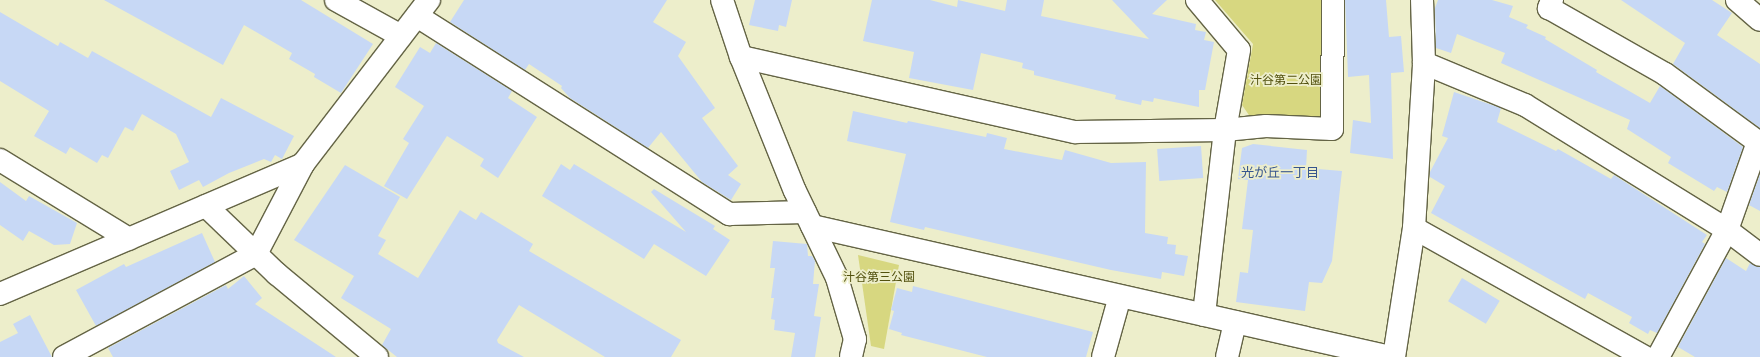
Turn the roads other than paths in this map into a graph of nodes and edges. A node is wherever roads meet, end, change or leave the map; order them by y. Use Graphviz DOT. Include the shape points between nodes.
graph roads {
  1 [pos="336,0"];
  2 [pos="722,0"];
  3 [pos="1197,0"];
  4 [pos="1333,0"];
  5 [pos="1422,0"];
  6 [pos="1552,0"];
  7 [pos="1737,0"];
  8 [pos="423,8"];
  9 [pos="1760,20"];
  10 [pos="401,36"];
  11 [pos="740,57"];
  12 [pos="1424,63"];
  13 [pos="1225,130"];
  14 [pos="0,160"];
  15 [pos="303,164"];
  16 [pos="206,206"];
  17 [pos="809,220"];
  18 [pos="1414,228"];
  19 [pos="1727,230"];
  20 [pos="128,239"];
  21 [pos="256,254"];
  22 [pos="1760,255"];
  23 [pos="0,294"];
  24 [pos="1120,296"];
  25 [pos="1204,315"];
  26 [pos="1235,322"];
  27 [pos="64,357"];
  28 [pos="377,357"];
  29 [pos="851,357"];
  30 [pos="1103,357"];
  31 [pos="1227,357"];
  32 [pos="1390,357"];
  33 [pos="1394,357"];
  34 [pos="1646,357"];
  35 [pos="1658,357"];
  1 -- 10 [label="street"];
  2 -- 11 [label="street"];
  3 -- 13 [label="street" via="1239,50"];
  4 -- 13 [label="street" via="1332,129 1266,126"];
  5 -- 12 [label="street"];
  6 -- 19 [label="street" via="1549,8 1665,74 1758,142"];
  7 -- 9 [label="street"];
  8 -- 10 [label="street"];
  8 -- 17 [label="street" via="729,214"];
  10 -- 15 [label="street"];
  11 -- 13 [label="street" via="1075,132"];
  11 -- 17 [label="street"];
  12 -- 18 [label="street"];
  12 -- 19 [label="street" via="1525,105"];
  13 -- 25 [label="street"];
  14 -- 20 [label="street"];
  15 -- 16 [label="street"];
  15 -- 21 [label="street"];
  16 -- 20 [label="street"];
  16 -- 21 [label="street"];
  17 -- 24 [label="street"];
  17 -- 29 [label="street" via="838,278 855,339"];
  18 -- 33 [label="street"];
  18 -- 34 [label="street"];
  19 -- 22 [label="street"];
  19 -- 35 [label="street"];
  20 -- 23 [label="street"];
  21 -- 27 [label="street"];
  21 -- 28 [label="street" via="329,319"];
  24 -- 25 [label="street"];
  24 -- 30 [label="street"];
  25 -- 26 [label="street"];
  26 -- 31 [label="street"];
  26 -- 32 [label="street"];
}
